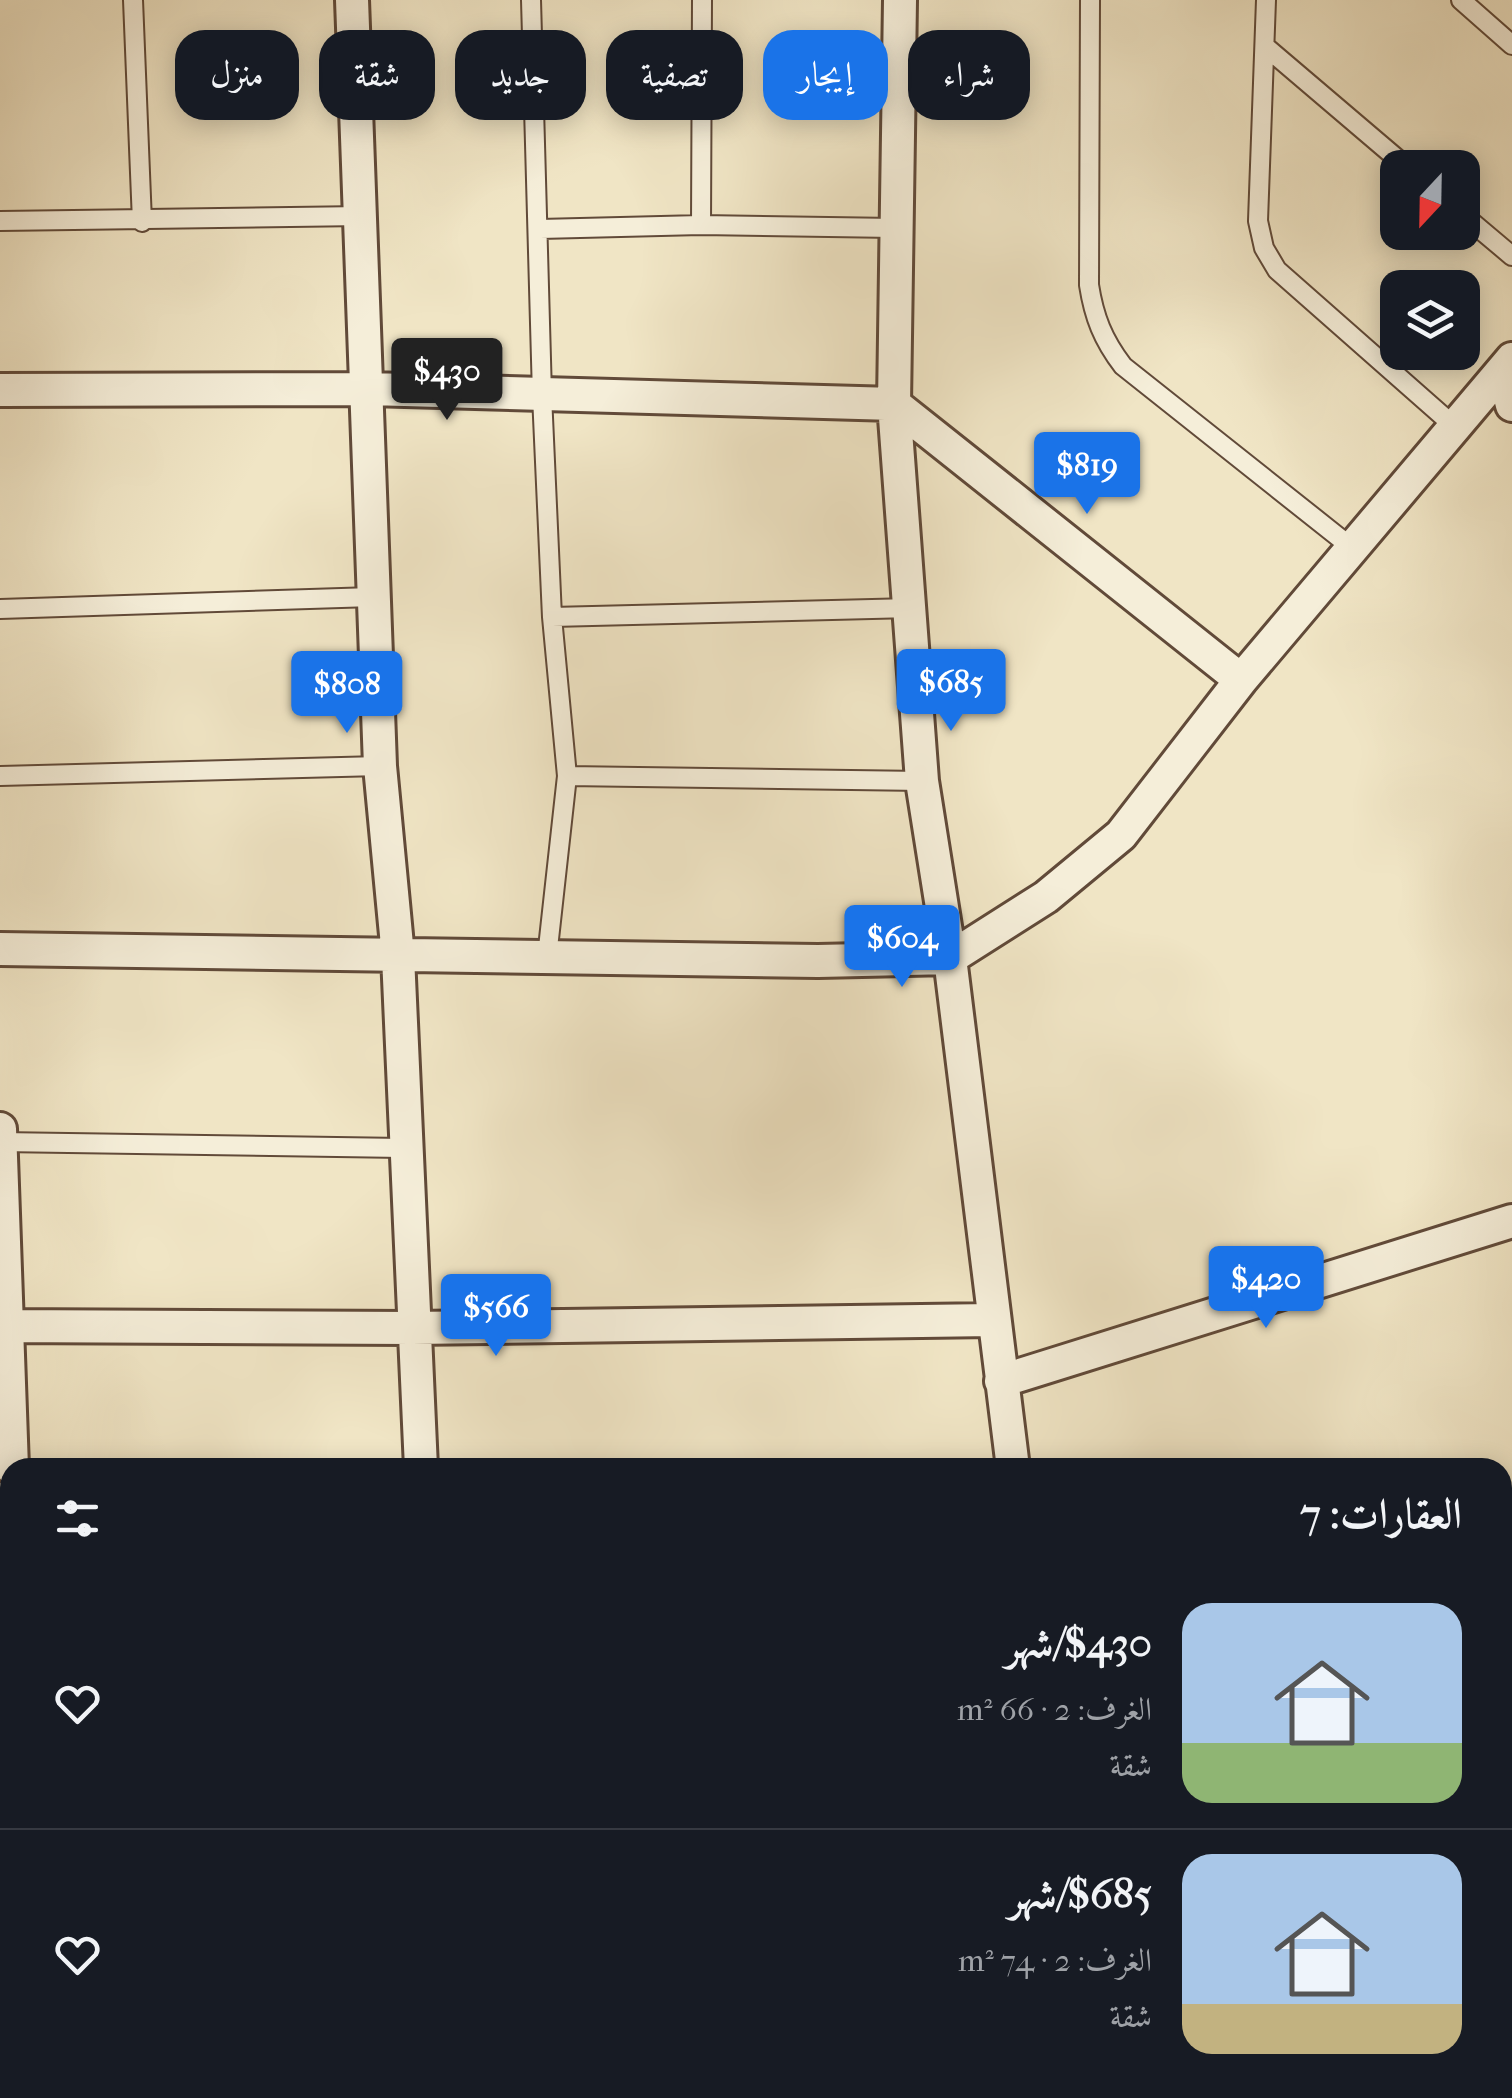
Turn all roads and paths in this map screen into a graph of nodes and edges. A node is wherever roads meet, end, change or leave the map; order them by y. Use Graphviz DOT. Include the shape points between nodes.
graph roads {
  1 [pos="133,0"];
  2 [pos="352,0"];
  3 [pos="532,0"];
  4 [pos="702,0"];
  5 [pos="900,0"];
  6 [pos="1090,0"];
  7 [pos="1266,0"];
  8 [pos="1461,0"];
  9 [pos="1512,46"];
  10 [pos="1266,48"];
  11 [pos="1387,150"];
  12 [pos="363,216"];
  13 [pos="0,222"];
  14 [pos="142,222"];
  15 [pos="700,225"];
  16 [pos="895,228"];
  17 [pos="540,229"];
  18 [pos="1480,229"];
  19 [pos="1512,256"];
  20 [pos="1507,364"];
  21 [pos="370,389"];
  22 [pos="0,390"];
  23 [pos="542,395"];
  24 [pos="894,404"];
  25 [pos="1512,405"];
  26 [pos="1454,426"];
  27 [pos="1351,547"];
  28 [pos="373,596"];
  29 [pos="912,608"];
  30 [pos="0,609"];
  31 [pos="552,616"];
  32 [pos="1241,680"];
  33 [pos="380,766"];
  34 [pos="0,776"];
  35 [pos="567,776"];
  36 [pos="922,781"];
  37 [pos="0,949"];
  38 [pos="398,956"];
  39 [pos="547,957"];
  40 [pos="950,958"];
  41 [pos="0,1129"];
  42 [pos="0,1142"];
  43 [pos="403,1148"];
  44 [pos="1512,1221"];
  45 [pos="992,1320"];
  46 [pos="5,1326"];
  47 [pos="412,1328"];
  48 [pos="1001,1381"];
  49 [pos="12,1458"];
  50 [pos="420,1458"];
  51 [pos="1012,1458"];
  1 -- 14 [label="lane"];
  2 -- 12 [label="street"];
  3 -- 17 [label="lane"];
  4 -- 15 [label="lane"];
  5 -- 16 [label="street"];
  6 -- 27 [label="lane" via="1089,285 1106,344 1124,366"];
  7 -- 10 [label="lane"];
  8 -- 9 [label="lane"];
  10 -- 11 [label="lane"];
  10 -- 26 [label="lane" via="1258,221 1264,248 1277,270"];
  12 -- 14 [label="lane"];
  12 -- 21 [label="street"];
  13 -- 14 [label="lane"];
  15 -- 16 [label="lane"];
  15 -- 17 [label="lane"];
  16 -- 24 [label="street"];
  17 -- 23 [label="lane"];
  18 -- 19 [label="lane"];
  20 -- 25 [label="street"];
  20 -- 26 [label="street"];
  21 -- 22 [label="street"];
  21 -- 23 [label="street"];
  21 -- 28 [label="street"];
  23 -- 24 [label="street"];
  23 -- 31 [label="lane"];
  24 -- 29 [label="street"];
  24 -- 32 [label="street"];
  26 -- 27 [label="street"];
  27 -- 32 [label="street"];
  28 -- 30 [label="lane"];
  28 -- 33 [label="street"];
  29 -- 31 [label="lane"];
  29 -- 36 [label="street"];
  31 -- 35 [label="lane"];
  32 -- 40 [label="street" via="1121,835 1046,897"];
  33 -- 34 [label="lane"];
  33 -- 38 [label="street"];
  35 -- 36 [label="lane"];
  35 -- 39 [label="lane"];
  36 -- 40 [label="street"];
  37 -- 38 [label="street"];
  38 -- 39 [label="street"];
  38 -- 43 [label="street"];
  39 -- 40 [label="street"];
  40 -- 45 [label="street"];
  41 -- 42 [label="street"];
  42 -- 43 [label="lane"];
  42 -- 46 [label="street"];
  43 -- 47 [label="street"];
  44 -- 48 [label="street"];
  45 -- 47 [label="street"];
  45 -- 48 [label="street"];
  46 -- 47 [label="street"];
  46 -- 49 [label="street"];
  47 -- 50 [label="street"];
  48 -- 51 [label="street"];
}
